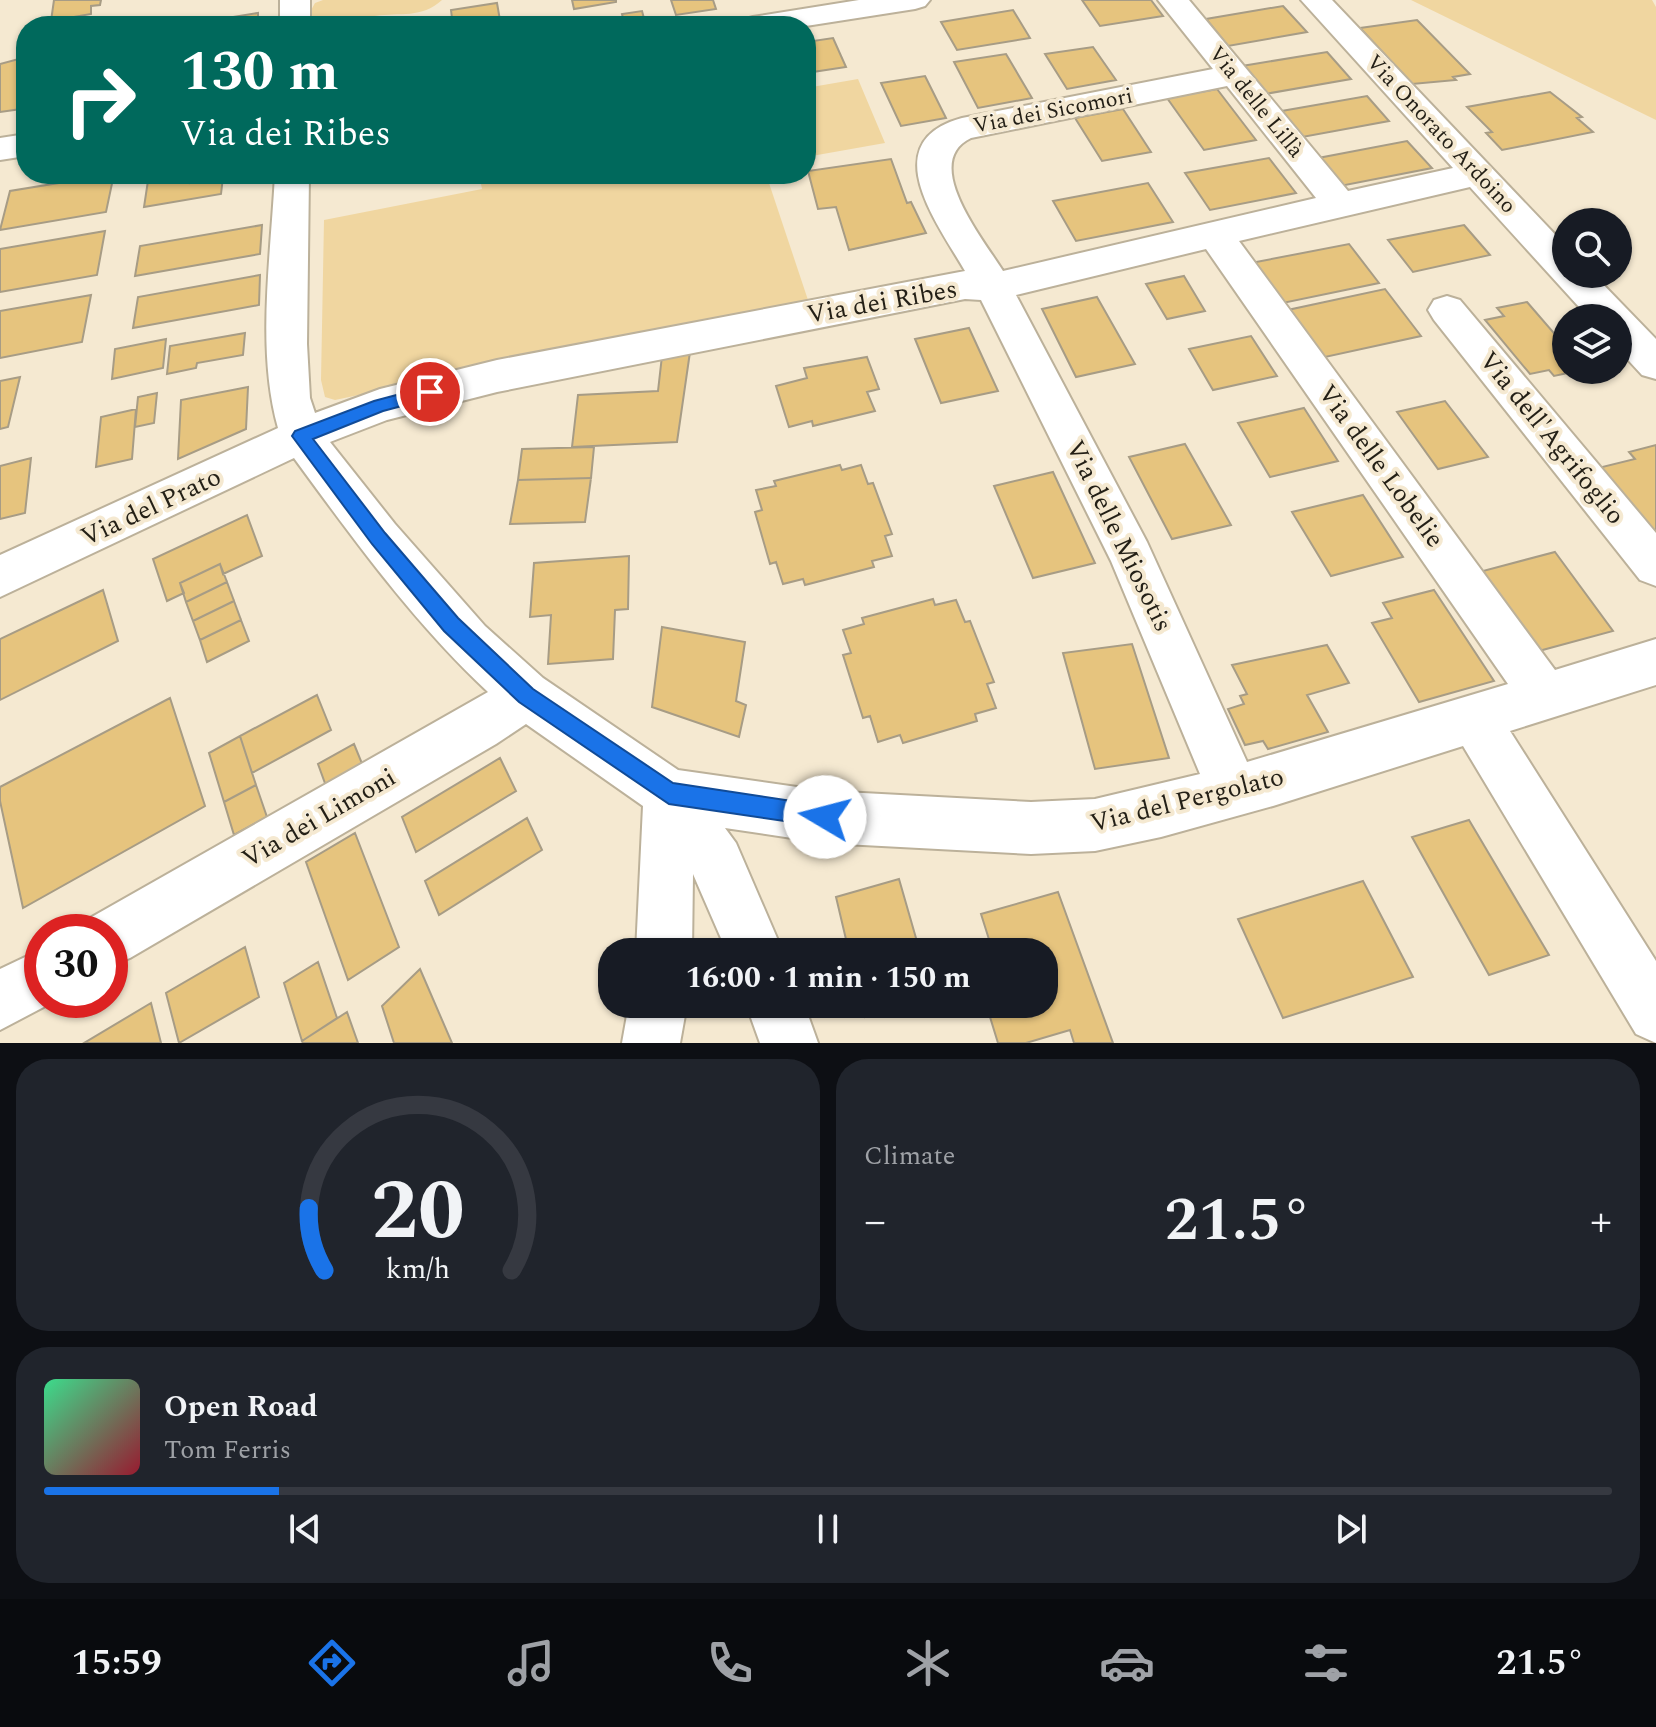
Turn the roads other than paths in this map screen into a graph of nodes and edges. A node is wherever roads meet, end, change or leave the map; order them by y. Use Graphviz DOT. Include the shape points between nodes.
graph roads {
  1 [pos="915,0"];
  2 [pos="1173,0"];
  3 [pos="1316,0"];
  4 [pos="828,7"];
  5 [pos="792,16"];
  6 [pos="1234,75"];
  7 [pos="1465,177"];
  8 [pos="292,184"];
  9 [pos="1339,203"];
  10 [pos="1216,236"];
  11 [pos="1552,254"];
  12 [pos="993,287"];
  13 [pos="1584,288"];
  14 [pos="1599,304"];
  15 [pos="1447,310"];
  16 [pos="1632,339"];
  17 [pos="1656,364"];
  18 [pos="301,436"];
  19 [pos="1656,566"];
  20 [pos="0,577"];
  21 [pos="1656,662"];
  22 [pos="526,695"];
  23 [pos="1545,696"];
  24 [pos="1473,717"];
  25 [pos="1233,790"];
  26 [pos="669,794"];
  27 [pos="128,928"];
  28 [pos="664,938"];
  29 [pos="749,938"];
  30 [pos="24,987"];
  31 [pos="0,1001"];
  32 [pos="1656,1014"];
  33 [pos="655,1018"];
  34 [pos="780,1018"];
  35 [pos="651,1043"];
  36 [pos="789,1043"];
  1 -- 4 [label="street"];
  2 -- 6 [label="street, Via delle Lillà"];
  3 -- 11 [label="street, Via Onorato Ardoino"];
  4 -- 5 [label="street"];
  6 -- 9 [label="street, Via delle Lillà"];
  6 -- 12 [label="street, Via dei Sicomori" via="978,125 945,137 934,155 936,186"];
  7 -- 9 [label="street, Via dei Ribes"];
  8 -- 18 [label="street, Via del Pergolato" via="288,375"];
  9 -- 10 [label="street, Via dei Ribes"];
  10 -- 12 [label="street, Via dei Ribes"];
  10 -- 23 [label="street, Via delle Lobelie"];
  12 -- 18 [label="street, Via dei Ribes" via="965,285 497,376 380,405"];
  12 -- 25 [label="street, Via delle Miosotis" via="1143,581"];
  13 -- 14 [label="street"];
  15 -- 19 [label="street, Via dell'Agrifoglio"];
  16 -- 17 [label="street"];
  18 -- 20 [label="street, Via del Prato"];
  18 -- 22 [label="street, Via del Pergolato" via="451,625"];
  21 -- 23 [label="street, Via del Pergolato"];
  22 -- 26 [label="street, Via del Pergolato"];
  22 -- 27 [label="street, Via dei Limoni"];
  23 -- 24 [label="street, Via del Pergolato"];
  24 -- 25 [label="street, Via del Pergolato"];
  24 -- 32 [label="street"];
  25 -- 26 [label="street, Via del Pergolato" via="1117,821 1048,828 825,817"];
  26 -- 28 [label="street"];
  26 -- 29 [label="street" via="717,862"];
  30 -- 31 [label="street"];
  33 -- 35 [label="street"];
  34 -- 36 [label="street"];
}
